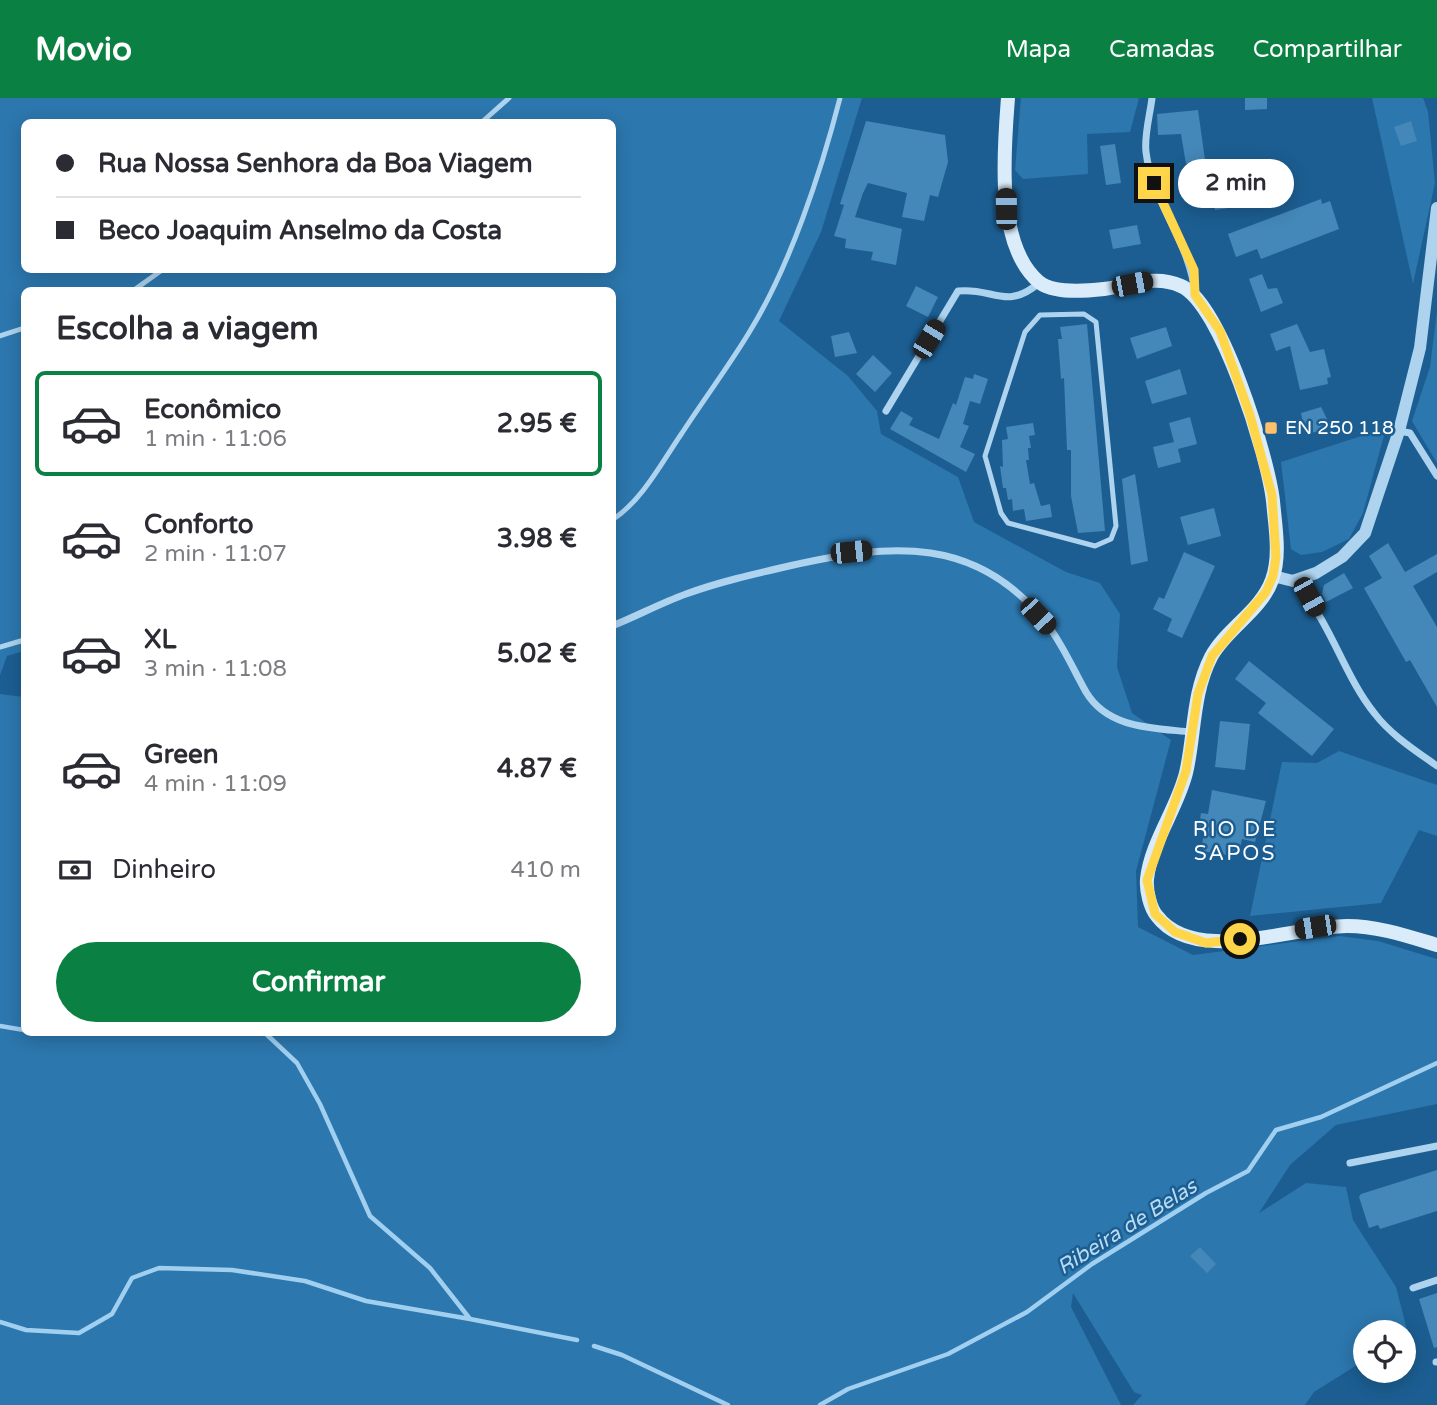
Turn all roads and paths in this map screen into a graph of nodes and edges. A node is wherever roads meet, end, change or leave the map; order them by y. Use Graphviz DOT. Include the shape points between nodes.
graph roads {
  1 [pos="509,98"];
  2 [pos="840,98"];
  3 [pos="1008,98"];
  4 [pos="1152,98"];
  5 [pos="485,119"];
  6 [pos="1437,208"];
  7 [pos="158,273"];
  8 [pos="1040,282"];
  9 [pos="138,287"];
  10 [pos="1195,295"];
  11 [pos="1040,315"];
  12 [pos="21,329"];
  13 [pos="0,336"];
  14 [pos="887,411"];
  15 [pos="1399,431"];
  16 [pos="1437,476"];
  17 [pos="616,518"];
  18 [pos="1273,576"];
  19 [pos="1293,581"];
  20 [pos="616,624"];
  21 [pos="21,641"];
  22 [pos="0,647"];
  23 [pos="1191,732"];
  24 [pos="1437,766"];
  25 [pos="1437,945"];
  26 [pos="1437,1146"];
  27 [pos="1350,1163"];
  28 [pos="1437,1280"];
  29 [pos="1413,1288"];
  1 -- 5 [label="lane"];
  2 -- 17 [label="lane" via="830,139 778,278 751,330 651,479"];
  3 -- 8 [label="main road" via="1006,209 1012,237"];
  4 -- 10 [label="street" via="1146,149 1150,172 1194,270"];
  6 -- 15 [label="street" via="1422,336"];
  7 -- 9 [label="lane"];
  8 -- 10 [label="main road" via="1074,290 1159,279"];
  8 -- 14 [label="street" via="1026,294 1002,299 968,290 958,292"];
  10 -- 18 [label="main road" via="1220,331 1250,415 1275,527"];
  11 -- 11 [label="lane" via="1025,332 985,456 987,469 1008,523 1095,546 1111,539 1116,526 1096,322 1084,314"];
  12 -- 13 [label="lane"];
  15 -- 16 [label="street" via="1410,433"];
  15 -- 19 [label="street" via="1365,533 1342,557"];
  18 -- 19 [label="street"];
  18 -- 23 [label="main road" via="1266,592 1212,656"];
  19 -- 24 [label="street" via="1309,597 1375,714"];
  20 -- 23 [label="street" via="685,594 851,552 887,548 950,557 1013,588 1049,627 1088,695 1116,719 1137,727"];
  21 -- 22 [label="lane"];
  23 -- 25 [label="main road" via="1180,792 1147,880 1155,914 1163,923 1206,943 1350,926 1397,932"];
  26 -- 27 [label="street"];
  28 -- 29 [label="street"];
}
